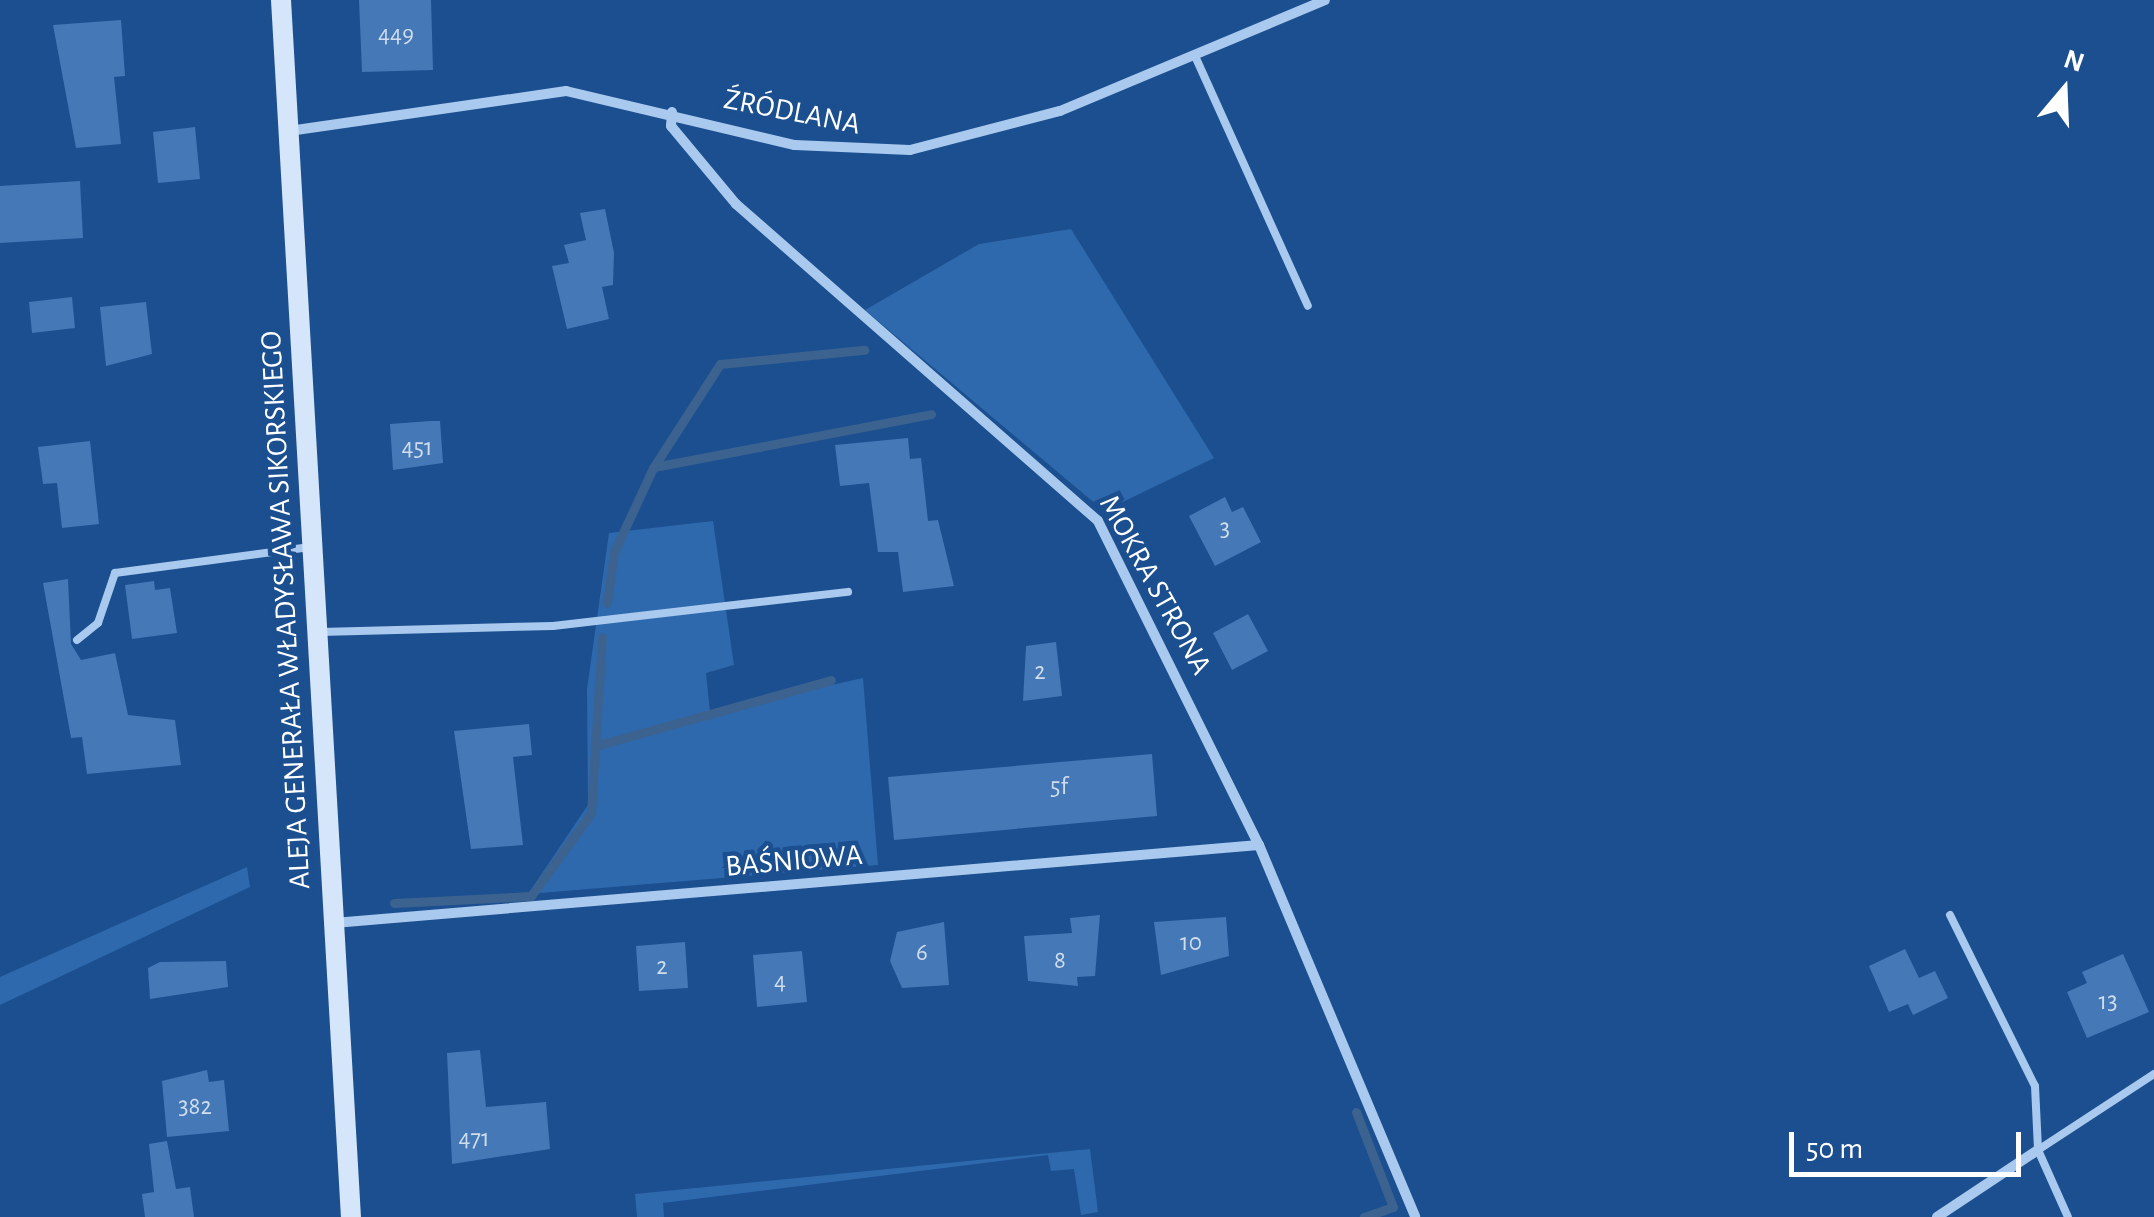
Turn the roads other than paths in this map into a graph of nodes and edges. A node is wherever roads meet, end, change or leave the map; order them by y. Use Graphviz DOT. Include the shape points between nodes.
graph roads {
  1 [pos="281,0"];
  2 [pos="1325,0"];
  3 [pos="1195,56"];
  4 [pos="672,112"];
  5 [pos="288,131"];
  6 [pos="1308,306"];
  7 [pos="312,547"];
  8 [pos="848,592"];
  9 [pos="316,632"];
  10 [pos="77,640"];
  11 [pos="1259,845"];
  12 [pos="1950,914"];
  13 [pos="334,923"];
  14 [pos="2154,1074"];
  15 [pos="2038,1150"];
  16 [pos="351,1217"];
  17 [pos="1414,1217"];
  18 [pos="1937,1217"];
  19 [pos="2068,1217"];
  1 -- 5 [label="main road, ALEJA GENERAŁA WŁADYSŁAWA SIKORSKIEGO"];
  2 -- 3 [label="street, ŹRÓDLANA"];
  3 -- 4 [label="street, ŹRÓDLANA" via="1060,111 910,150 810,147"];
  3 -- 6 [label="lane"];
  4 -- 5 [label="street, ŹRÓDLANA" via="566,90"];
  4 -- 11 [label="street, MOKRA STRONA" via="671,126 736,204 1078,496 1148,613"];
  5 -- 7 [label="main road, ALEJA GENERAŁA WŁADYSŁAWA SIKORSKIEGO"];
  7 -- 9 [label="main road, ALEJA GENERAŁA WŁADYSŁAWA SIKORSKIEGO"];
  7 -- 10 [label="lane" via="115,573 98,623"];
  8 -- 9 [label="lane" via="553,626"];
  9 -- 13 [label="main road, ALEJA GENERAŁA WŁADYSŁAWA SIKORSKIEGO"];
  11 -- 13 [label="street, BAŚNIOWA"];
  11 -- 17 [label="street, MOKRA STRONA"];
  12 -- 15 [label="lane" via="2035,1086"];
  13 -- 16 [label="main road, ALEJA GENERAŁA WŁADYSŁAWA SIKORSKIEGO"];
  14 -- 15 [label="lane"];
  15 -- 18 [label="street"];
  15 -- 19 [label="lane"];
}
